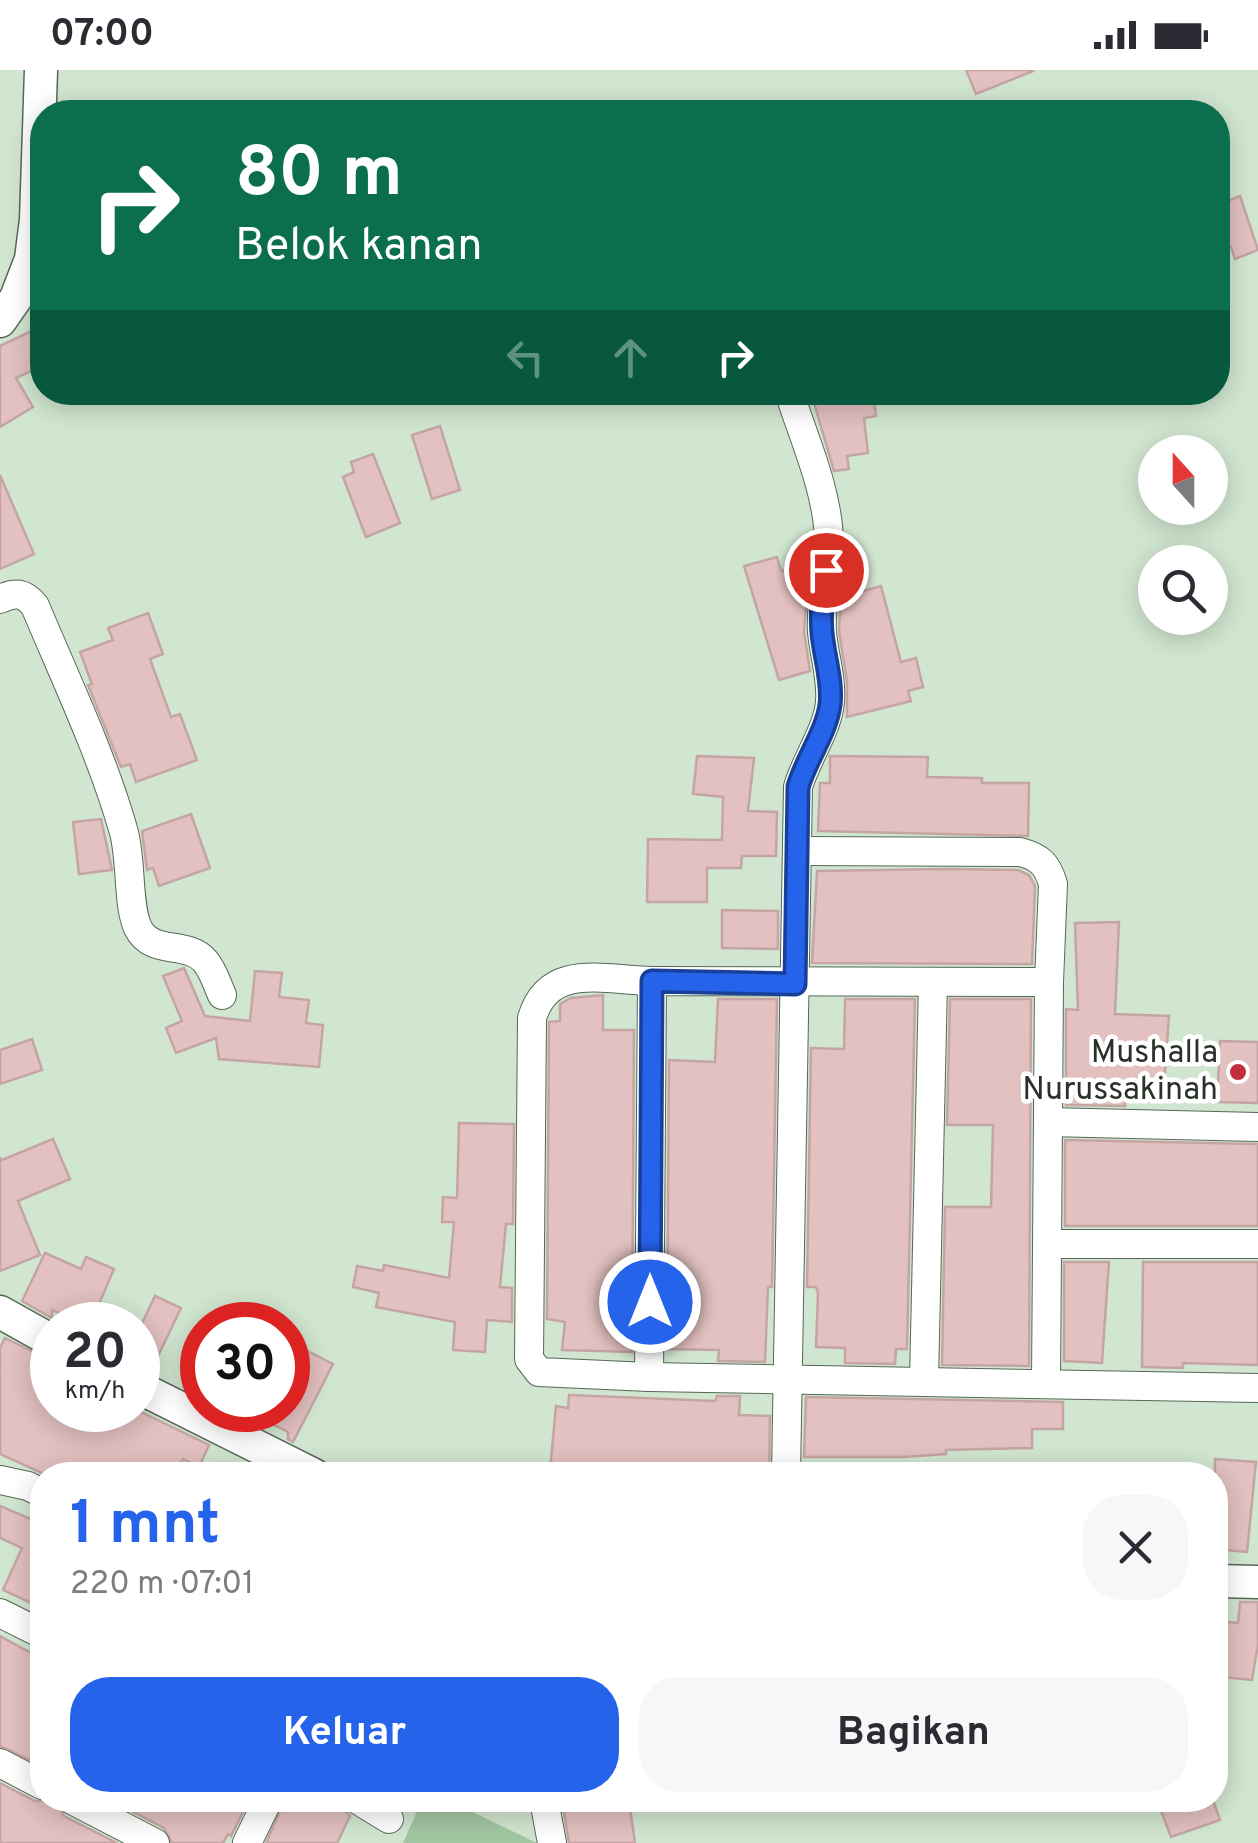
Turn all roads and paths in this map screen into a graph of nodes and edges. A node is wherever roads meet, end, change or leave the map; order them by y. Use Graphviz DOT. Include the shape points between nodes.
graph roads {
  1 [pos="41,70"];
  2 [pos="39,100"];
  3 [pos="30,262"];
  4 [pos="0,322"];
  5 [pos="793,405"];
  6 [pos="0,599"];
  7 [pos="798,851"];
  8 [pos="652,981"];
  9 [pos="1049,982"];
  10 [pos="933,983"];
  11 [pos="795,984"];
  12 [pos="222,995"];
  13 [pos="1048,1122"];
  14 [pos="1258,1126"];
  15 [pos="1048,1244"];
  16 [pos="1258,1244"];
  17 [pos="0,1312"];
  18 [pos="30,1329"];
  19 [pos="649,1377"];
  20 [pos="790,1380"];
  21 [pos="924,1380"];
  22 [pos="1046,1383"];
  23 [pos="1258,1388"];
  24 [pos="160,1398"];
  25 [pos="288,1462"];
  26 [pos="787,1462"];
  27 [pos="0,1480"];
  28 [pos="30,1487"];
  29 [pos="1228,1581"];
  30 [pos="1258,1582"];
  31 [pos="0,1613"];
  32 [pos="30,1628"];
  33 [pos="0,1763"];
  34 [pos="30,1779"];
  35 [pos="95,1812"];
  36 [pos="262,1812"];
  37 [pos="379,1812"];
  38 [pos="546,1812"];
  39 [pos="390,1818"];
  40 [pos="155,1843"];
  41 [pos="247,1843"];
  42 [pos="552,1843"];
  1 -- 2 [label="street"];
  3 -- 4 [label="street"];
  5 -- 7 [label="street" via="829,540 822,631 830,700 798,787"];
  6 -- 12 [label="street" via="18,593 34,606 99,760 126,836 138,928 148,940 206,961"];
  7 -- 9 [label="street" via="1034,855 1053,884"];
  7 -- 11 [label="street"];
  8 -- 11 [label="street"];
  8 -- 19 [label="street"];
  8 -- 19 [label="street" via="559,981 538,998 532,1018 530,1359 547,1374"];
  9 -- 10 [label="street"];
  9 -- 13 [label="street"];
  10 -- 11 [label="street"];
  10 -- 21 [label="street"];
  11 -- 20 [label="street"];
  13 -- 14 [label="street"];
  13 -- 15 [label="street"];
  15 -- 16 [label="street"];
  15 -- 22 [label="street"];
  17 -- 18 [label="street"];
  19 -- 20 [label="street"];
  20 -- 21 [label="street"];
  20 -- 26 [label="street"];
  21 -- 22 [label="street"];
  22 -- 23 [label="street"];
  24 -- 25 [label="street"];
  27 -- 28 [label="street"];
  29 -- 30 [label="street"];
  31 -- 32 [label="street"];
  33 -- 34 [label="street"];
  35 -- 40 [label="street"];
  36 -- 41 [label="street"];
  37 -- 39 [label="street"];
  38 -- 42 [label="street"];
}
